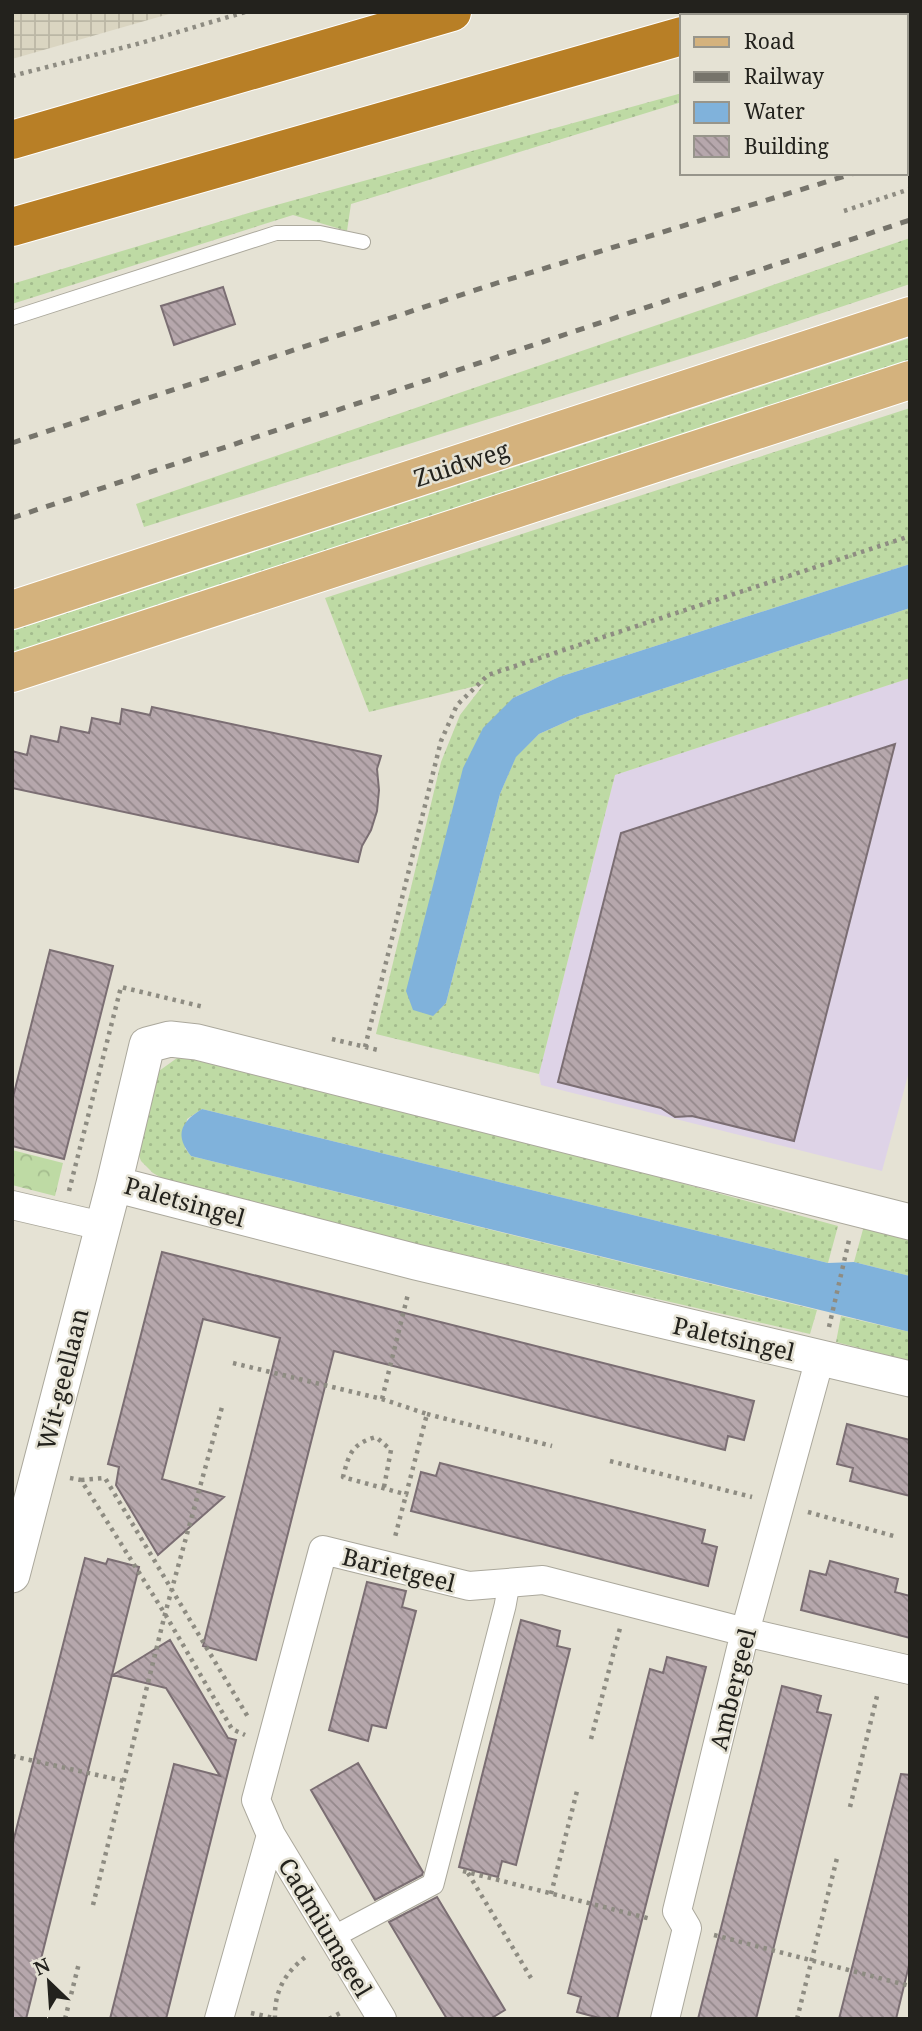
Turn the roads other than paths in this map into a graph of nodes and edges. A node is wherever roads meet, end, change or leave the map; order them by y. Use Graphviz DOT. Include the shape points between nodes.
graph roads {
  1 [pos="452,12"];
  2 [pos="680,37"];
  3 [pos="12,140"];
  4 [pos="12,228"];
  5 [pos="363,242"];
  6 [pos="910,316"];
  7 [pos="12,318"];
  8 [pos="910,380"];
  9 [pos="12,610"];
  10 [pos="12,673"];
  11 [pos="114,1184"];
  12 [pos="12,1205"];
  13 [pos="910,1222"];
  14 [pos="102,1226"];
  15 [pos="824,1344"];
  16 [pos="910,1379"];
  17 [pos="12,1575"];
  18 [pos="509,1584"];
  19 [pos="745,1632"];
  20 [pos="898,1666"];
  21 [pos="271,1835"];
  22 [pos="333,1937"];
  23 [pos="219,2019"];
  24 [pos="382,2019"];
  25 [pos="665,2019"];
  1 -- 3 [label="highway"];
  2 -- 4 [label="highway"];
  5 -- 7 [label="lane" via="320,233 276,233"];
  6 -- 9 [label="main road, Zuidweg"];
  8 -- 10 [label="main road"];
  11 -- 13 [label="street, Paletsingel" via="147,1045 170,1039 210,1045"];
  11 -- 14 [label="street, Wit-geellaan"];
  11 -- 15 [label="street, Paletsingel" via="416,1262"];
  12 -- 14 [label="street"];
  14 -- 17 [label="street, Wit-geellaan"];
  15 -- 16 [label="street, Paletsingel"];
  15 -- 19 [label="street, Ambergeel"];
  18 -- 19 [label="street, Barietgeel" via="543,1580"];
  18 -- 21 [label="street, Barietgeel" via="469,1586 323,1550 256,1800"];
  18 -- 22 [label="street" via="433,1884"];
  19 -- 20 [label="street, Barietgeel"];
  19 -- 25 [label="street, Ambergeel" via="677,1911 687,1928"];
  21 -- 22 [label="street, Cadmiumgeel"];
  21 -- 23 [label="street"];
  22 -- 24 [label="street, Cadmiumgeel"];
}
